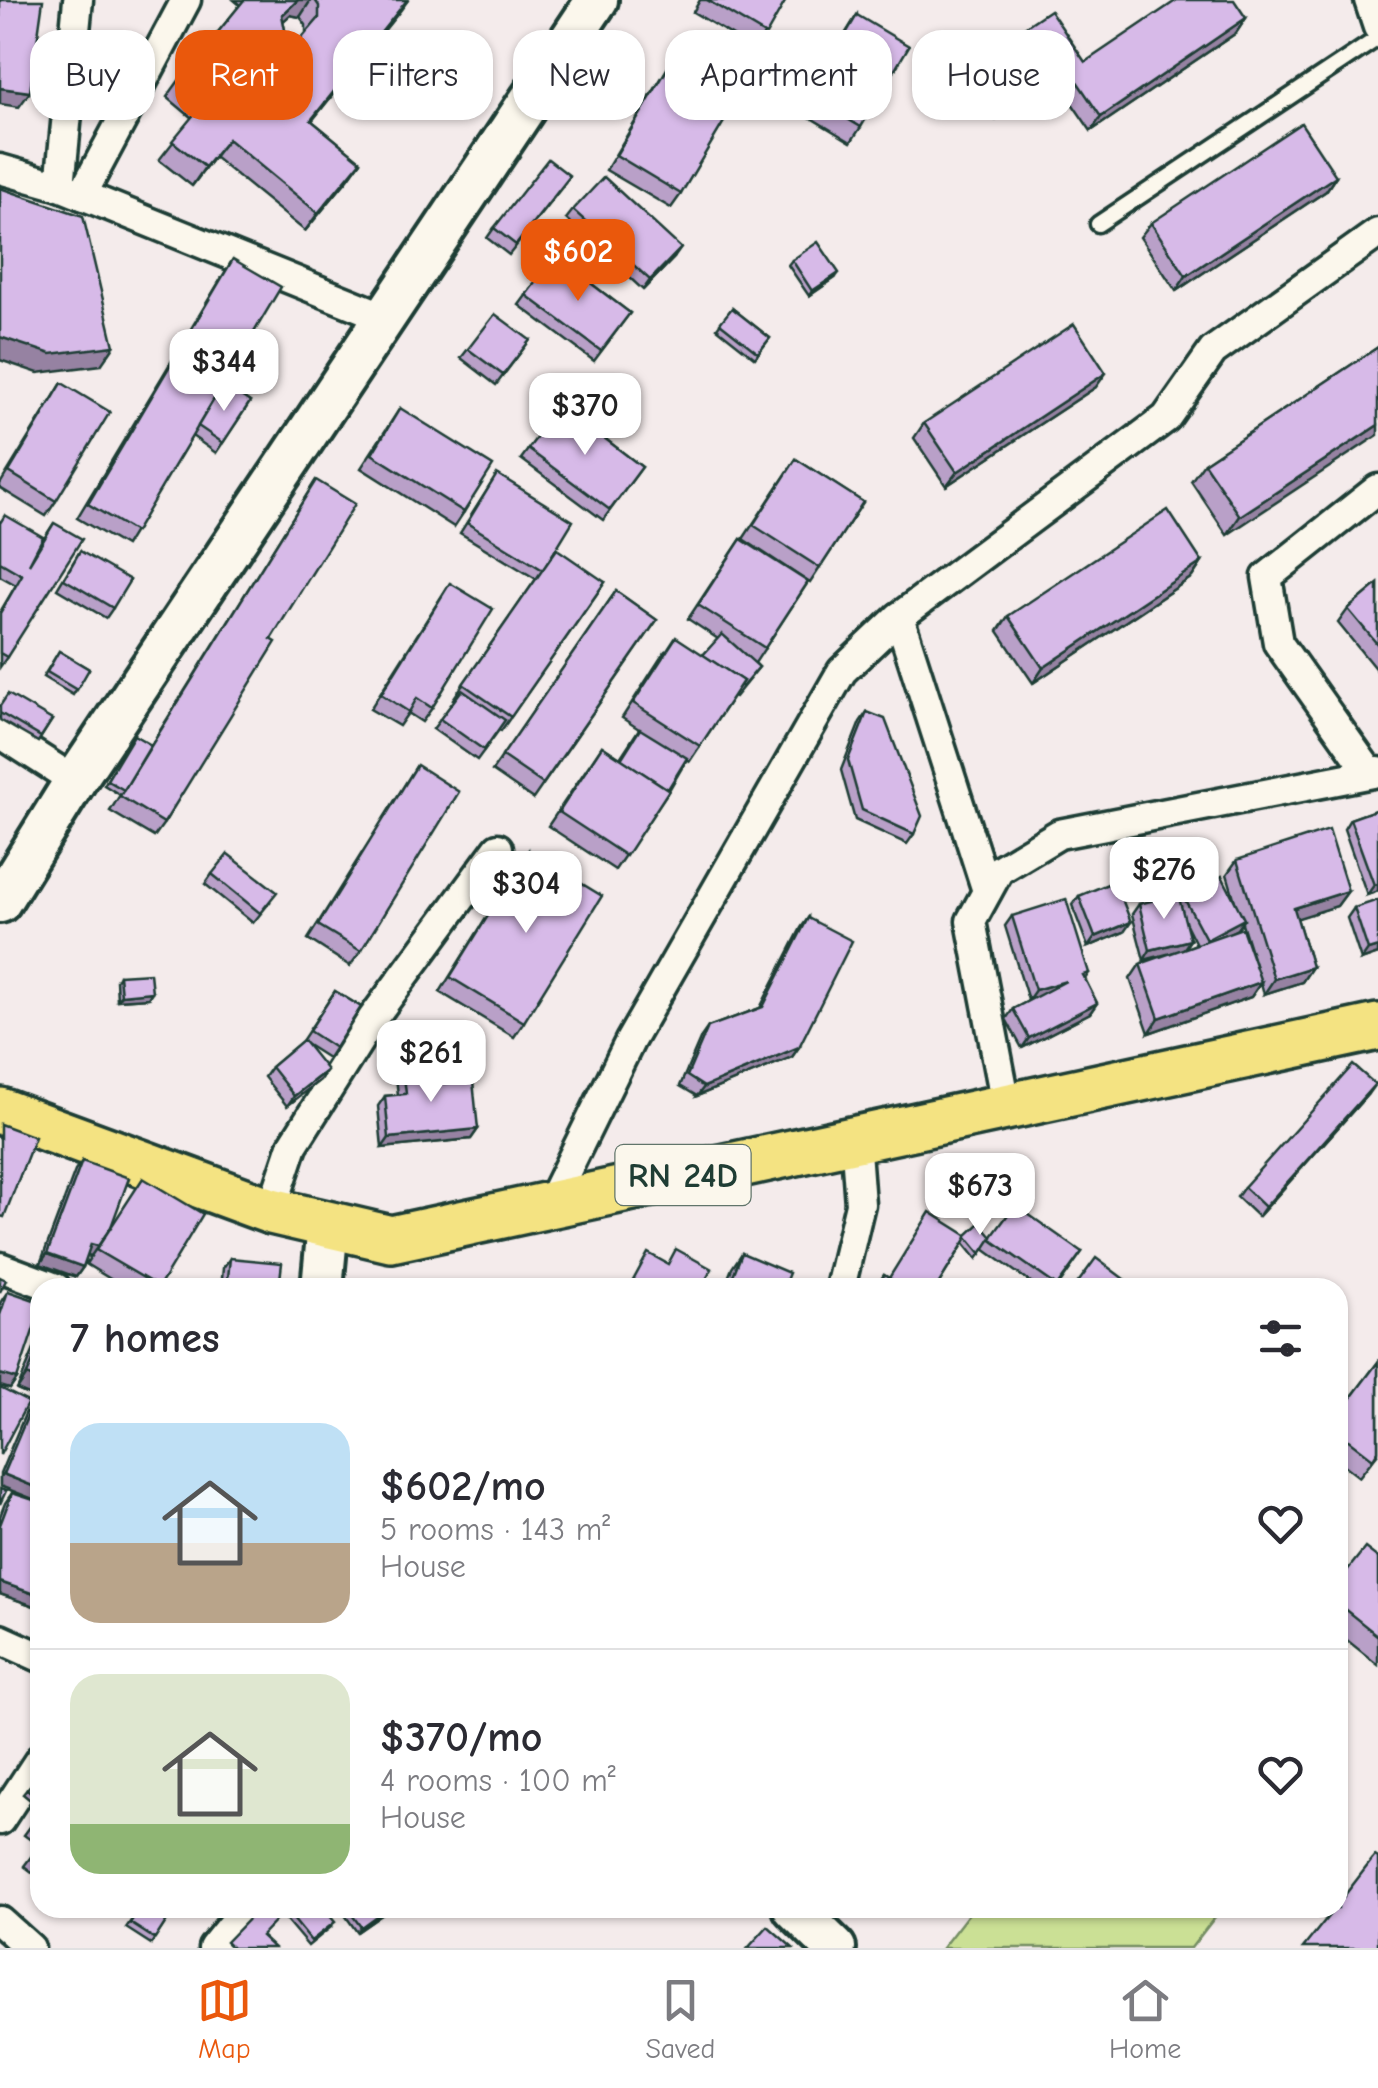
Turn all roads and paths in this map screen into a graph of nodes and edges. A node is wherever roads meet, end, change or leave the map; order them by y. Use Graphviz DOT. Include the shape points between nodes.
graph roads {
  1 [pos="78,0"];
  2 [pos="186,0"];
  3 [pos="598,0"];
  4 [pos="1369,0"];
  5 [pos="1378,27"];
  6 [pos="1378,38"];
  7 [pos="0,169"];
  8 [pos="71,190"];
  9 [pos="1098,224"];
  10 [pos="1378,233"];
  11 [pos="386,318"];
  12 [pos="1378,489"];
  13 [pos="899,617"];
  14 [pos="0,734"];
  15 [pos="1374,772"];
  16 [pos="75,781"];
  17 [pos="498,848"];
  18 [pos="988,891"];
  19 [pos="0,902"];
  20 [pos="1378,1027"];
  21 [pos="1006,1104"];
  22 [pos="0,1111"];
  23 [pos="855,1137"];
  24 [pos="550,1204"];
  25 [pos="271,1210"];
  26 [pos="328,1224"];
  27 [pos="0,1267"];
  28 [pos="30,1278"];
  29 [pos="323,1278"];
  30 [pos="842,1278"];
  31 [pos="0,1639"];
  32 [pos="30,1652"];
  33 [pos="30,1775"];
  34 [pos="0,1820"];
  35 [pos="237,1918"];
  36 [pos="804,1918"];
  37 [pos="0,1921"];
  38 [pos="30,1948"];
  39 [pos="213,1948"];
  40 [pos="835,1948"];
  1 -- 8 [label="street"];
  2 -- 8 [label="street"];
  3 -- 11 [label="street"];
  4 -- 5 [label="street"];
  6 -- 9 [label="lane"];
  7 -- 8 [label="street"];
  8 -- 11 [label="street"];
  10 -- 13 [label="street" via="1212,351 1166,418"];
  11 -- 16 [label="street"];
  12 -- 15 [label="street" via="1267,577 1278,643"];
  13 -- 18 [label="street"];
  13 -- 24 [label="street" via="842,671 630,1041"];
  14 -- 16 [label="street"];
  15 -- 18 [label="street" via="1059,834 999,870"];
  16 -- 19 [label="street"];
  17 -- 25 [label="street" via="373,1018 303,1129"];
  18 -- 21 [label="street" via="971,921"];
  20 -- 21 [label="main road, RN 24D"];
  21 -- 23 [label="main road, RN 24D"];
  22 -- 25 [label="main road, RN 24D"];
  23 -- 24 [label="main road, RN 24D"];
  23 -- 30 [label="street" via="860,1204"];
  24 -- 26 [label="main road, RN 24D" via="391,1239"];
  25 -- 26 [label="main road, RN 24D"];
  26 -- 29 [label="street"];
  27 -- 28 [label="street"];
  31 -- 32 [label="street"];
  33 -- 34 [label="street"];
  35 -- 39 [label="street"];
  36 -- 40 [label="street"];
  37 -- 38 [label="street"];
}
